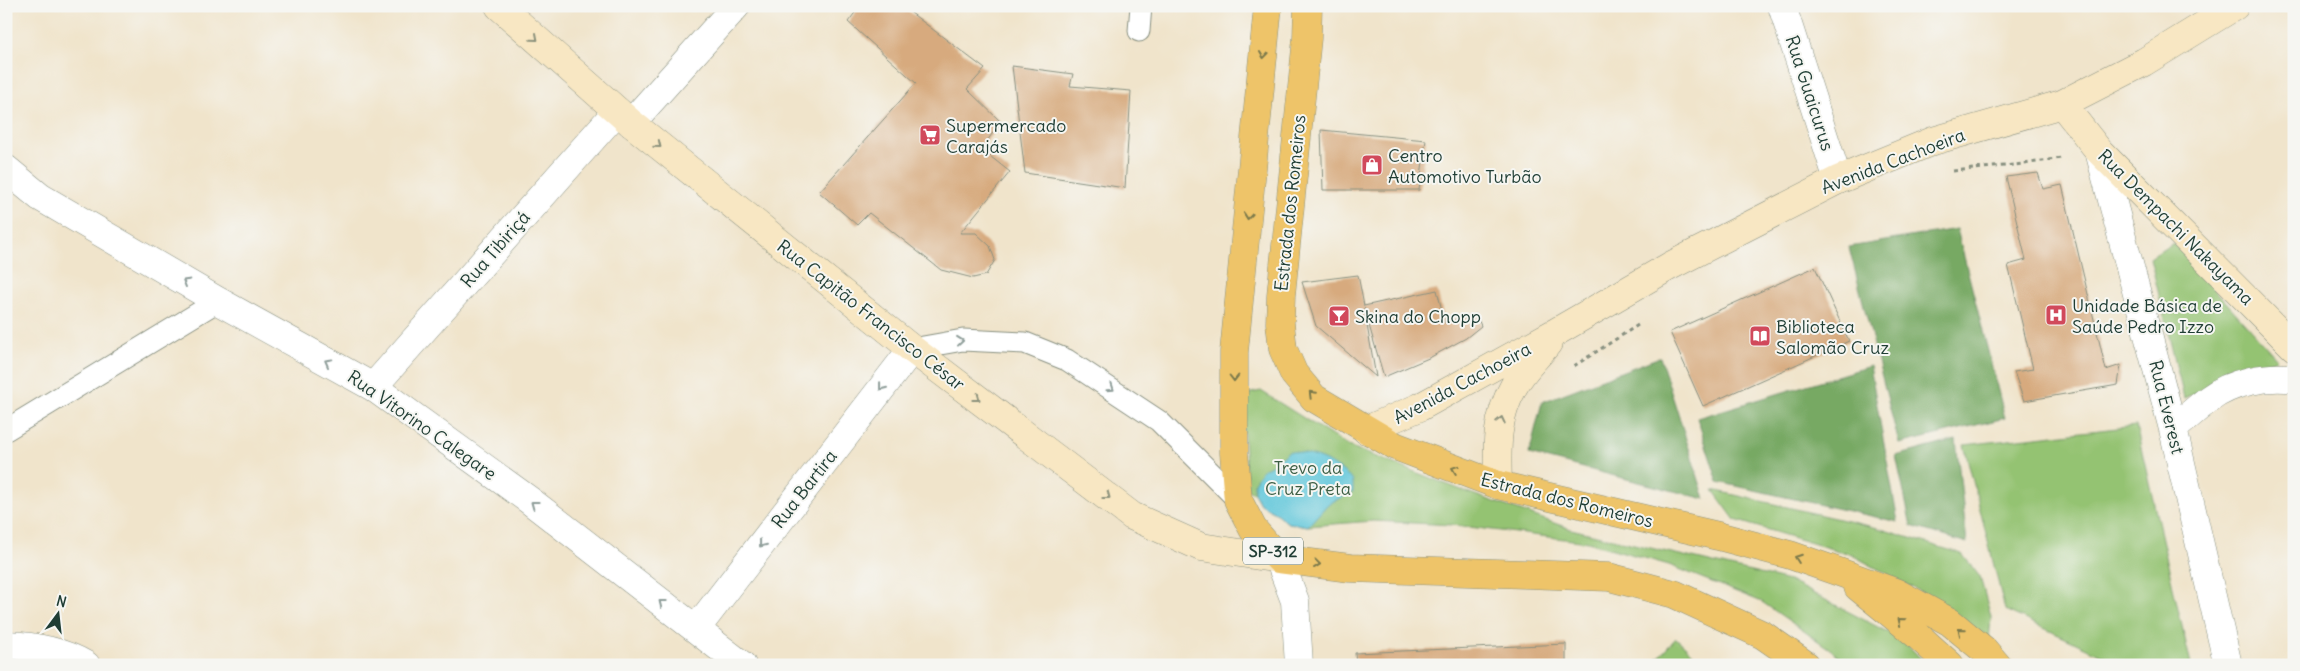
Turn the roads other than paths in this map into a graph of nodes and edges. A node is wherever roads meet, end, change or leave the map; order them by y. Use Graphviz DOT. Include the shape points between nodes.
graph roads {
  1 [pos="499,6"];
  2 [pos="736,6"];
  3 [pos="1141,6"];
  4 [pos="1268,6"];
  5 [pos="1308,6"];
  6 [pos="1782,6"];
  7 [pos="2235,6"];
  8 [pos="1139,31"];
  9 [pos="2062,104"];
  10 [pos="624,117"];
  11 [pos="2099,151"];
  12 [pos="6,169"];
  13 [pos="1838,180"];
  14 [pos="218,301"];
  15 [pos="1556,332"];
  16 [pos="2294,347"];
  17 [pos="912,349"];
  18 [pos="2294,379"];
  19 [pos="373,387"];
  20 [pos="2173,429"];
  21 [pos="6,430"];
  22 [pos="1366,430"];
  23 [pos="1498,485"];
  24 [pos="1238,500"];
  25 [pos="1279,559"];
  26 [pos="1839,572"];
  27 [pos="696,629"];
  28 [pos="6,645"];
  29 [pos="86,665"];
  30 [pos="742,665"];
  31 [pos="1299,665"];
  32 [pos="1806,665"];
  33 [pos="1950,665"];
  34 [pos="1997,665"];
  35 [pos="2228,665"];
  1 -- 10 [label="street, Rua Capitão Francisco César, one-way"];
  2 -- 10 [label="street, Rua Tibiriçá"];
  3 -- 8 [label="lane"];
  4 -- 24 [label="main road, SP-312, one-way" via="1234,352 1234,453"];
  22 -- 5 [label="main road, Estrada dos Romeiros, one-way" via="1314,398 1294,374 1283,349 1281,295"];
  6 -- 13 [label="street, Rua Guaicurus"];
  7 -- 9 [label="street, Avenida Cachoeira" via="2144,62"];
  9 -- 11 [label="street, Rua Dempachi Nakayama"];
  9 -- 13 [label="street, Avenida Cachoeira" via="1933,142"];
  10 -- 17 [label="street, Rua Capitão Francisco César, one-way"];
  10 -- 19 [label="street, Rua Tibiriçá"];
  11 -- 16 [label="street, Rua Dempachi Nakayama"];
  11 -- 20 [label="street, Rua Everest"];
  14 -- 12 [label="street, Rua Vitorino Calegare, one-way" via="40,197"];
  13 -- 15 [label="street, Avenida Cachoeira" via="1670,266"];
  19 -- 14 [label="street, Rua Vitorino Calegare, one-way"];
  14 -- 21 [label="lane"];
  15 -- 22 [label="street, Avenida Cachoeira" via="1420,407"];
  23 -- 15 [label="street, Avenida Cachoeira, one-way" via="1496,442 1501,416 1514,385"];
  17 -- 24 [label="lane, one-way" via="962,340 1025,344 1067,360 1159,421"];
  17 -- 25 [label="street, Rua Capitão Francisco César, one-way" via="1132,516 1201,547"];
  17 -- 27 [label="street, Rua Bartira, one-way"];
  18 -- 20 [label="street" via="2279,377 2244,383 2211,398"];
  27 -- 19 [label="street, Rua Vitorino Calegare, one-way" via="529,500"];
  20 -- 35 [label="street, Rua Everest"];
  23 -- 22 [label="main road, Estrada dos Romeiros, one-way" via="1395,446"];
  26 -- 23 [label="main road, Estrada dos Romeiros, one-way" via="1718,536"];
  24 -- 25 [label="main road, SP-312" via="1253,529"];
  25 -- 31 [label="street" via="1295,600"];
  25 -- 32 [label="main road, SP-312, one-way" via="1350,568 1609,577 1674,594 1763,634"];
  33 -- 26 [label="main road, one-way" via="1917,634"];
  34 -- 26 [label="main road, Estrada dos Romeiros, one-way" via="1950,622 1897,593"];
  27 -- 30 [label="street, Rua Vitorino Calegare"];
  28 -- 29 [label="street" via="44,648"];
}
